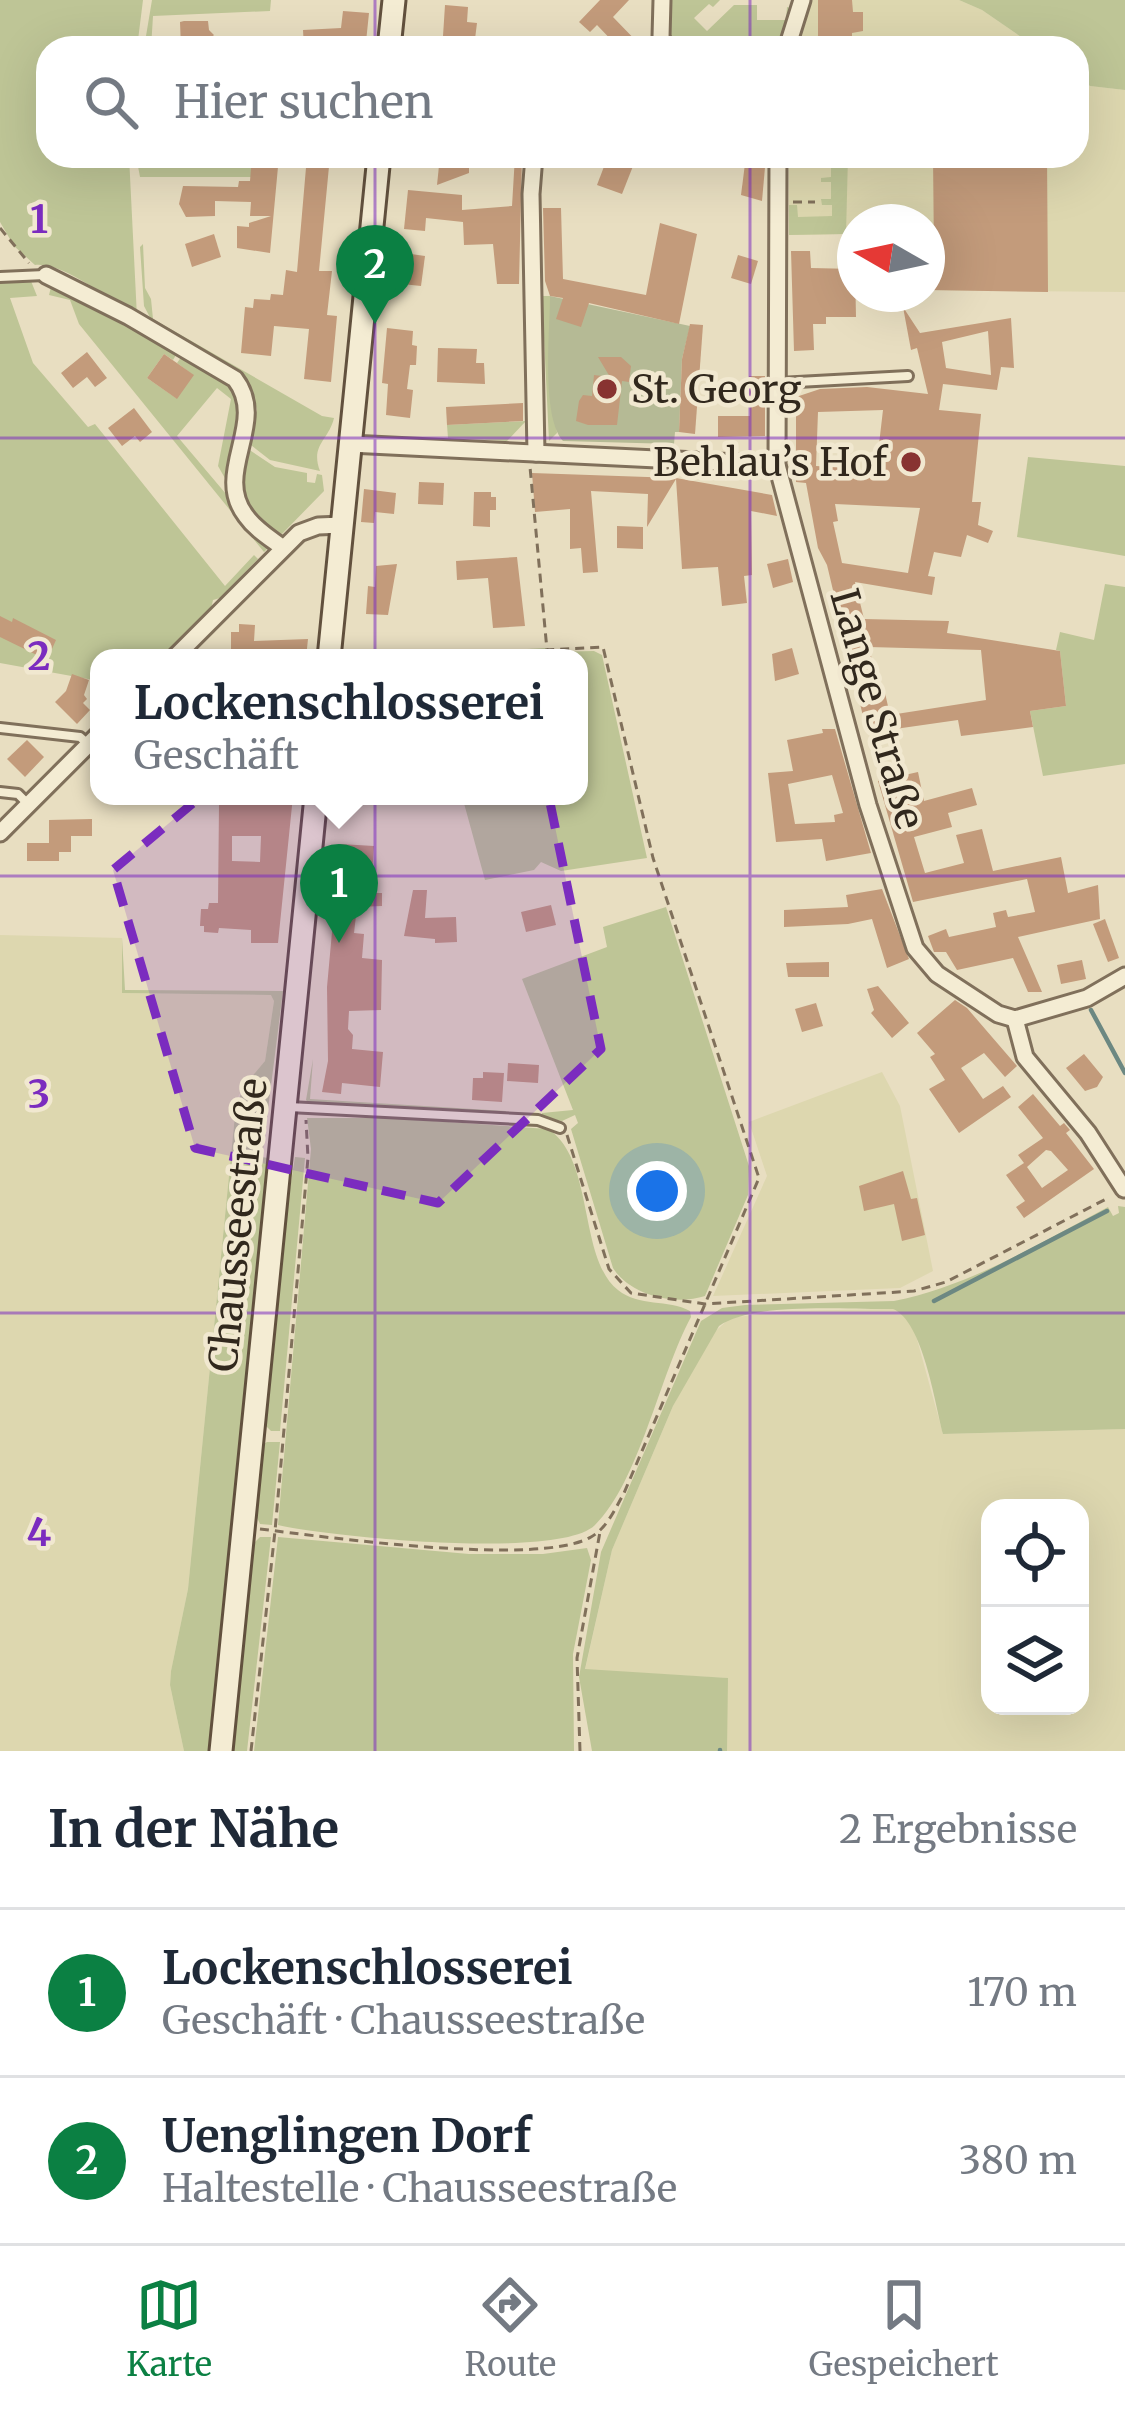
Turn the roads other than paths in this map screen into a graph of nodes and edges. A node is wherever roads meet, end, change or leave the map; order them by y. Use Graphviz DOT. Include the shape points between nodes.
graph roads {
  1 [pos="394,0"];
  2 [pos="662,0"];
  3 [pos="802,0"];
  4 [pos="390,36"];
  5 [pos="661,36"];
  6 [pos="791,36"];
  7 [pos="378,168"];
  8 [pos="533,168"];
  9 [pos="778,168"];
  10 [pos="46,274"];
  11 [pos="0,277"];
  12 [pos="908,376"];
  13 [pos="778,383"];
  14 [pos="350,444"];
  15 [pos="532,453"];
  16 [pos="777,465"];
  17 [pos="342,525"];
  18 [pos="283,548"];
  19 [pos="183,649"];
  20 [pos="330,649"];
  21 [pos="0,728"];
  22 [pos="90,739"];
  23 [pos="90,744"];
  24 [pos="0,792"];
  25 [pos="29,805"];
  26 [pos="315,805"];
  27 [pos="0,833"];
  28 [pos="1125,976"];
  29 [pos="1015,1019"];
  30 [pos="296,1108"];
  31 [pos="560,1128"];
  32 [pos="1124,1190"];
  33 [pos="221,1751"];
  1 -- 4 [label="main road"];
  2 -- 5 [label="street"];
  3 -- 6 [label="street"];
  7 -- 14 [label="main road"];
  8 -- 15 [label="street"];
  9 -- 13 [label="street, Lange Straße"];
  10 -- 11 [label="lane"];
  10 -- 18 [label="street" via="235,379 249,410 235,496"];
  12 -- 13 [label="lane"];
  13 -- 16 [label="street, Lange Straße"];
  14 -- 15 [label="street"];
  14 -- 17 [label="main road"];
  15 -- 16 [label="street"];
  16 -- 29 [label="street, Lange Straße" via="915,948 937,974"];
  17 -- 18 [label="street" via="299,532"];
  17 -- 20 [label="main road"];
  18 -- 19 [label="street"];
  21 -- 22 [label="lane"];
  23 -- 25 [label="street"];
  24 -- 25 [label="lane"];
  25 -- 27 [label="street"];
  26 -- 30 [label="main road, Chausseestraße"];
  28 -- 29 [label="street" via="1087,998"];
  29 -- 32 [label="street" via="1025,1057"];
  30 -- 31 [label="lane" via="538,1120"];
  30 -- 33 [label="main road, Chausseestraße"];
}
